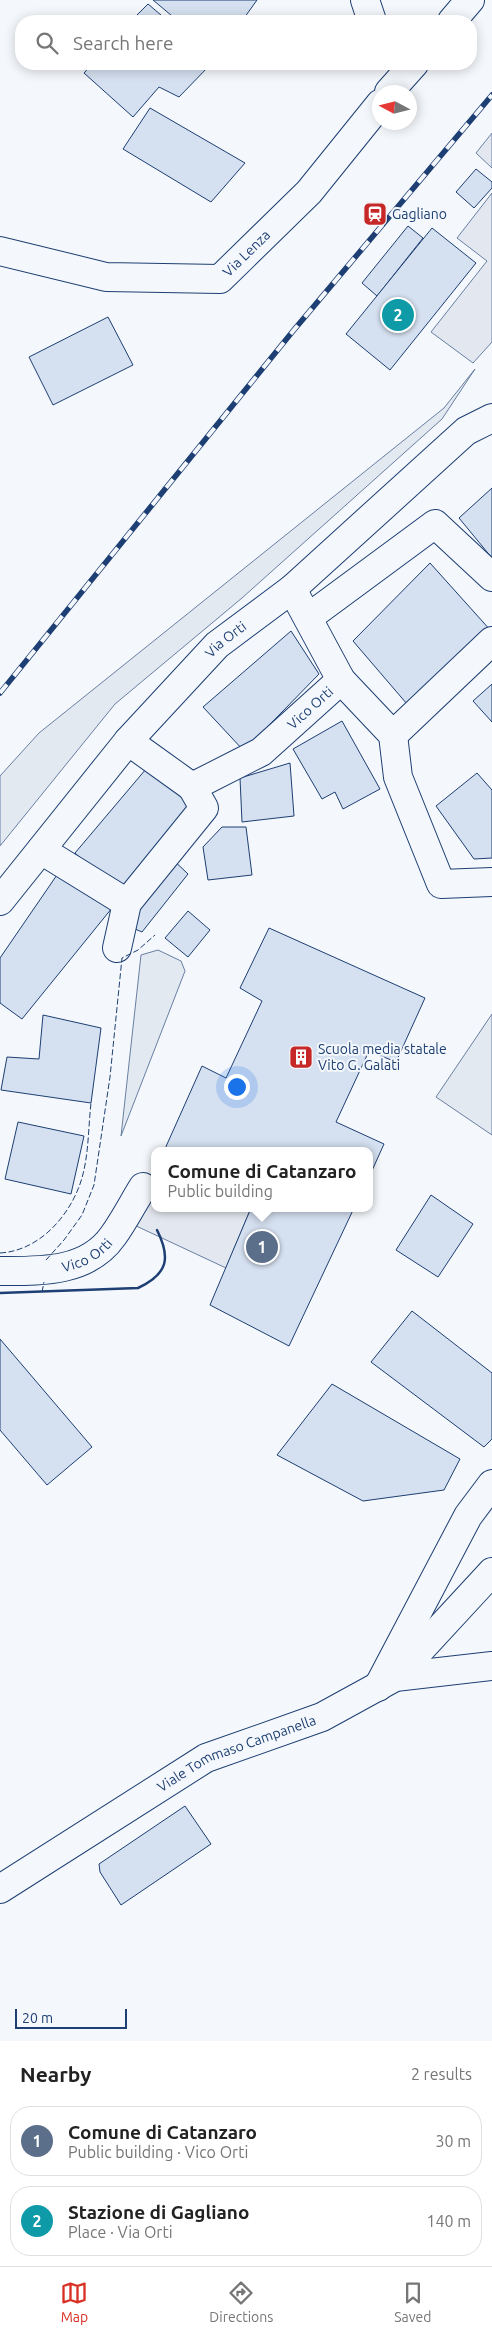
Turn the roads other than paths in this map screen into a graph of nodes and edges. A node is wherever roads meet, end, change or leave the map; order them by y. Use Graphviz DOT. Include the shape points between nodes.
graph roads {
  1 [pos="365,0"];
  2 [pos="470,0"];
  3 [pos="370,15"];
  4 [pos="457,15"];
  5 [pos="384,70"];
  6 [pos="409,70"];
  7 [pos="385,85"];
  8 [pos="395,85"];
  9 [pos="372,113"];
  10 [pos="0,251"];
  11 [pos="492,418"];
  12 [pos="492,577"];
  13 [pos="292,589"];
  14 [pos="309,618"];
  15 [pos="492,641"];
  16 [pos="341,680"];
  17 [pos="393,735"];
  18 [pos="128,740"];
  19 [pos="192,787"];
  20 [pos="41,850"];
  21 [pos="492,882"];
  22 [pos="0,901"];
  23 [pos="127,903"];
  24 [pos="117,948"];
  25 [pos="143,1187"];
  26 [pos="0,1271"];
  27 [pos="492,1484"];
  28 [pos="492,1572"];
  29 [pos="492,1666"];
  30 [pos="387,1682"];
  31 [pos="0,1889"];
  1 -- 3 [label="street"];
  2 -- 4 [label="street"];
  5 -- 7 [label="street"];
  6 -- 8 [label="street, Via Lenza"];
  9 -- 10 [label="street, Via Lenza" via="309,192 220,279 106,277"];
  11 -- 13 [label="street, Via Orti" via="466,431"];
  12 -- 14 [label="street" via="435,524"];
  13 -- 14 [label="street, Vico Orti"];
  13 -- 18 [label="street, Via Orti" via="217,645"];
  14 -- 16 [label="street, Vico Orti"];
  15 -- 17 [label="street"];
  16 -- 17 [label="street"];
  16 -- 19 [label="street, Vico Orti" via="261,752"];
  17 -- 21 [label="street" via="398,777 441,884"];
  18 -- 19 [label="street"];
  18 -- 20 [label="street, Via Orti"];
  19 -- 23 [label="street" via="204,808"];
  20 -- 22 [label="street, Via Orti"];
  20 -- 23 [label="street"];
  23 -- 24 [label="street"];
  25 -- 26 [label="street, Vico Orti" via="112,1238 91,1256 57,1270"];
  27 -- 30 [label="street" via="468,1516"];
  28 -- 30 [label="street"];
  29 -- 30 [label="street, Viale Tommaso Campanella"];
  30 -- 31 [label="street, Viale Tommaso Campanella" via="322,1717 206,1758"];
}
